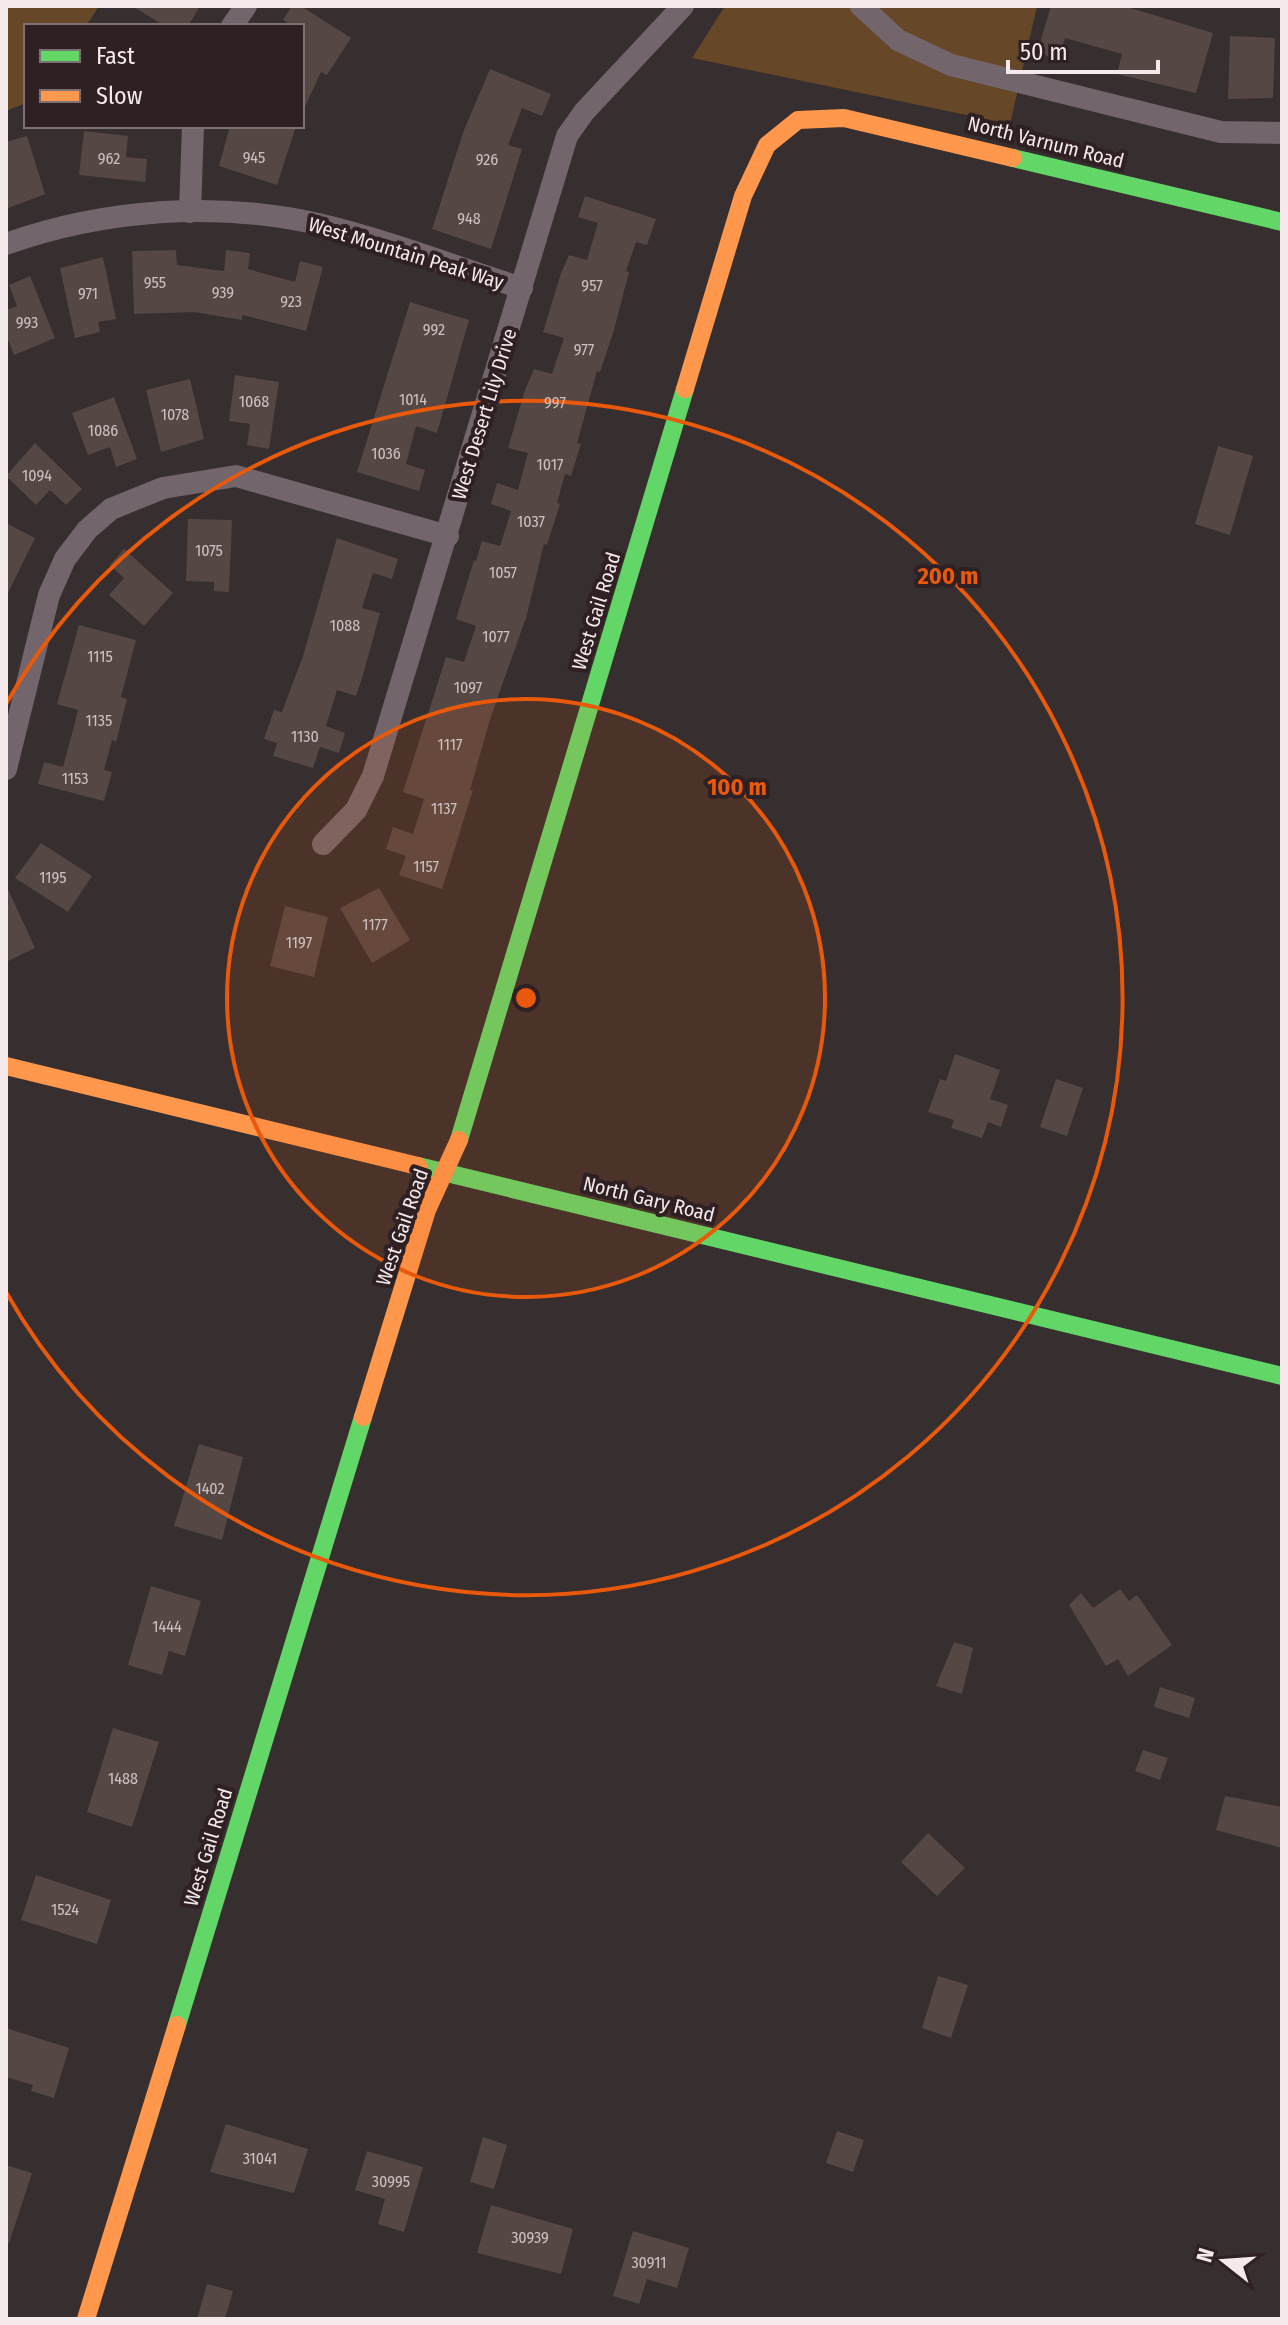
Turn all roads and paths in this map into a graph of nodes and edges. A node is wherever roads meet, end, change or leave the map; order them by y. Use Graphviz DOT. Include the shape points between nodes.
graph roads {
  1 [pos="246,6"];
  2 [pos="683,6"];
  3 [pos="861,6"];
  4 [pos="233,24"];
  5 [pos="798,120"];
  6 [pos="193,128"];
  7 [pos="1282,133"];
  8 [pos="190,212"];
  9 [pos="1282,222"];
  10 [pos="6,244"];
  11 [pos="522,288"];
  12 [pos="448,536"];
  13 [pos="6,769"];
  14 [pos="323,844"];
  15 [pos="6,1066"];
  16 [pos="444,1172"];
  17 [pos="1282,1376"];
  18 [pos="86,2319"];
  1 -- 4 [label="street"];
  2 -- 11 [label="street, West Desert Lily Drive" via="567,136"];
  3 -- 7 [label="street" via="898,40 951,65 1221,132"];
  5 -- 9 [label="street, North Varnum Road" via="844,118 892,127"];
  5 -- 16 [label="street, West Gail Road" via="767,145 743,196 464,1130"];
  6 -- 8 [label="street"];
  8 -- 10 [label="street, West Mountain Peak Way" via="110,216"];
  8 -- 11 [label="street, West Mountain Peak Way" via="319,224"];
  11 -- 12 [label="street, West Desert Lily Drive"];
  12 -- 13 [label="street" via="236,476 163,488 111,509 65,559 49,595"];
  12 -- 14 [label="street, West Desert Lily Drive" via="373,776 356,810"];
  15 -- 16 [label="street, North Gary Road"];
  16 -- 17 [label="street, North Gary Road"];
  16 -- 18 [label="street, West Gail Road" via="427,1210"];
}
